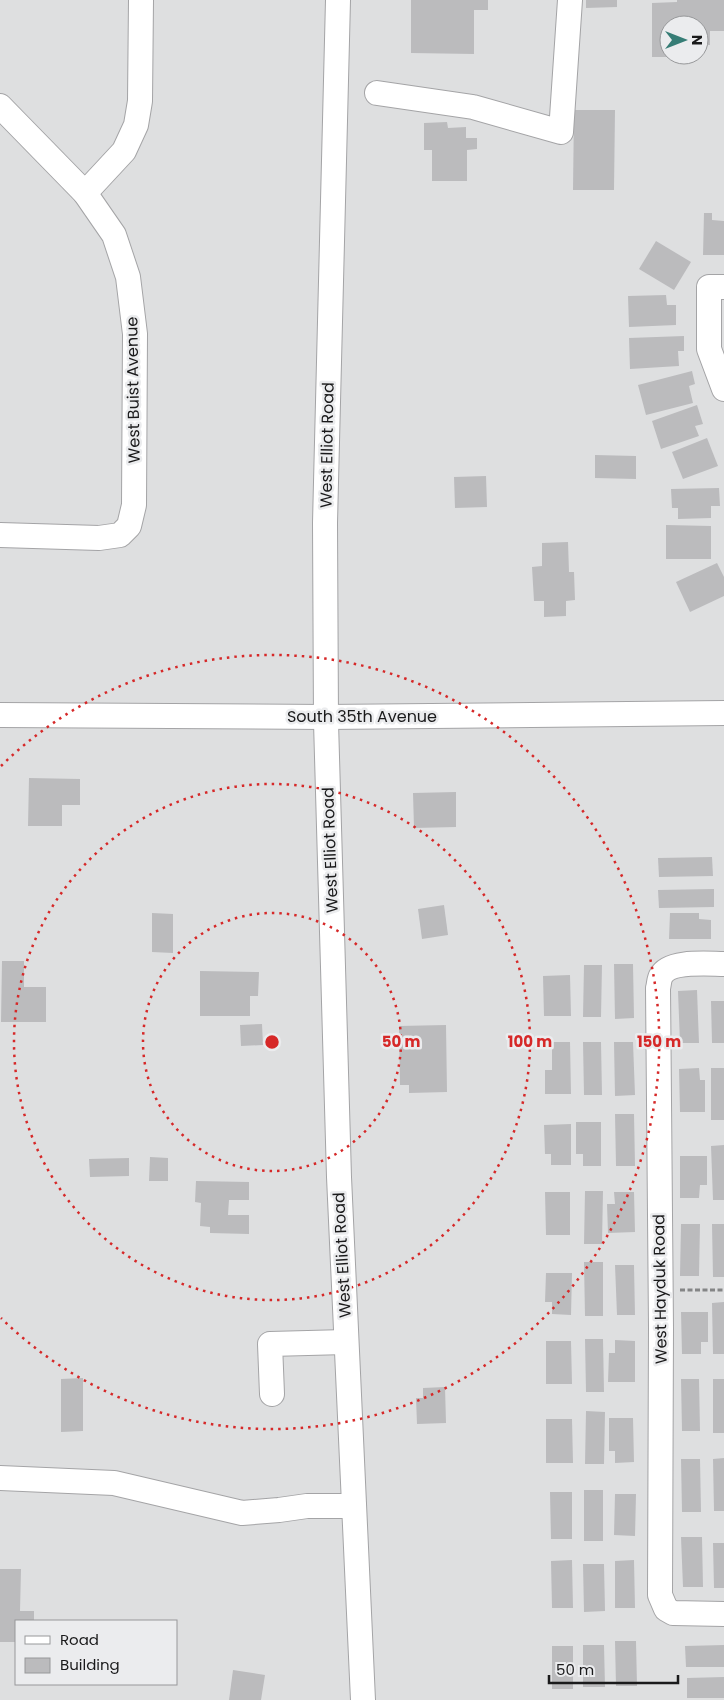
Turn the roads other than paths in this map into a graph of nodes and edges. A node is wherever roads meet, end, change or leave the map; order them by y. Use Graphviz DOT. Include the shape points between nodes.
graph roads {
  1 [pos="141,0"];
  2 [pos="338,0"];
  3 [pos="570,0"];
  4 [pos="377,93"];
  5 [pos="2,114"];
  6 [pos="85,193"];
  7 [pos="716,287"];
  8 [pos="724,390"];
  9 [pos="0,535"];
  10 [pos="724,713"];
  11 [pos="0,715"];
  12 [pos="326,717"];
  13 [pos="724,964"];
  14 [pos="346,1342"];
  15 [pos="272,1394"];
  16 [pos="0,1478"];
  17 [pos="354,1506"];
  18 [pos="724,1614"];
  19 [pos="363,1700"];
  1 -- 6 [label="street" via="140,101 136,125 124,151"];
  2 -- 12 [label="street, West Elliot Road" via="325,523"];
  3 -- 4 [label="street" via="561,132 473,107"];
  5 -- 6 [label="street, West Buist Avenue"];
  6 -- 9 [label="street, West Buist Avenue" via="114,235 128,277 135,334 134,505 129,526 120,535 100,538"];
  7 -- 8 [label="street" via="709,349"];
  10 -- 12 [label="street, South 35th Avenue"];
  11 -- 12 [label="street, South 35th Avenue"];
  12 -- 14 [label="street, West Elliot Road"];
  13 -- 18 [label="street, West Hayduk Road" via="674,966 660,976 658,988 660,1595 666,1609 673,1613"];
  14 -- 15 [label="street" via="270,1344"];
  14 -- 17 [label="street, West Elliot Road"];
  16 -- 17 [label="street" via="114,1483 242,1513 307,1506"];
  17 -- 19 [label="street, West Elliot Road"];
}
